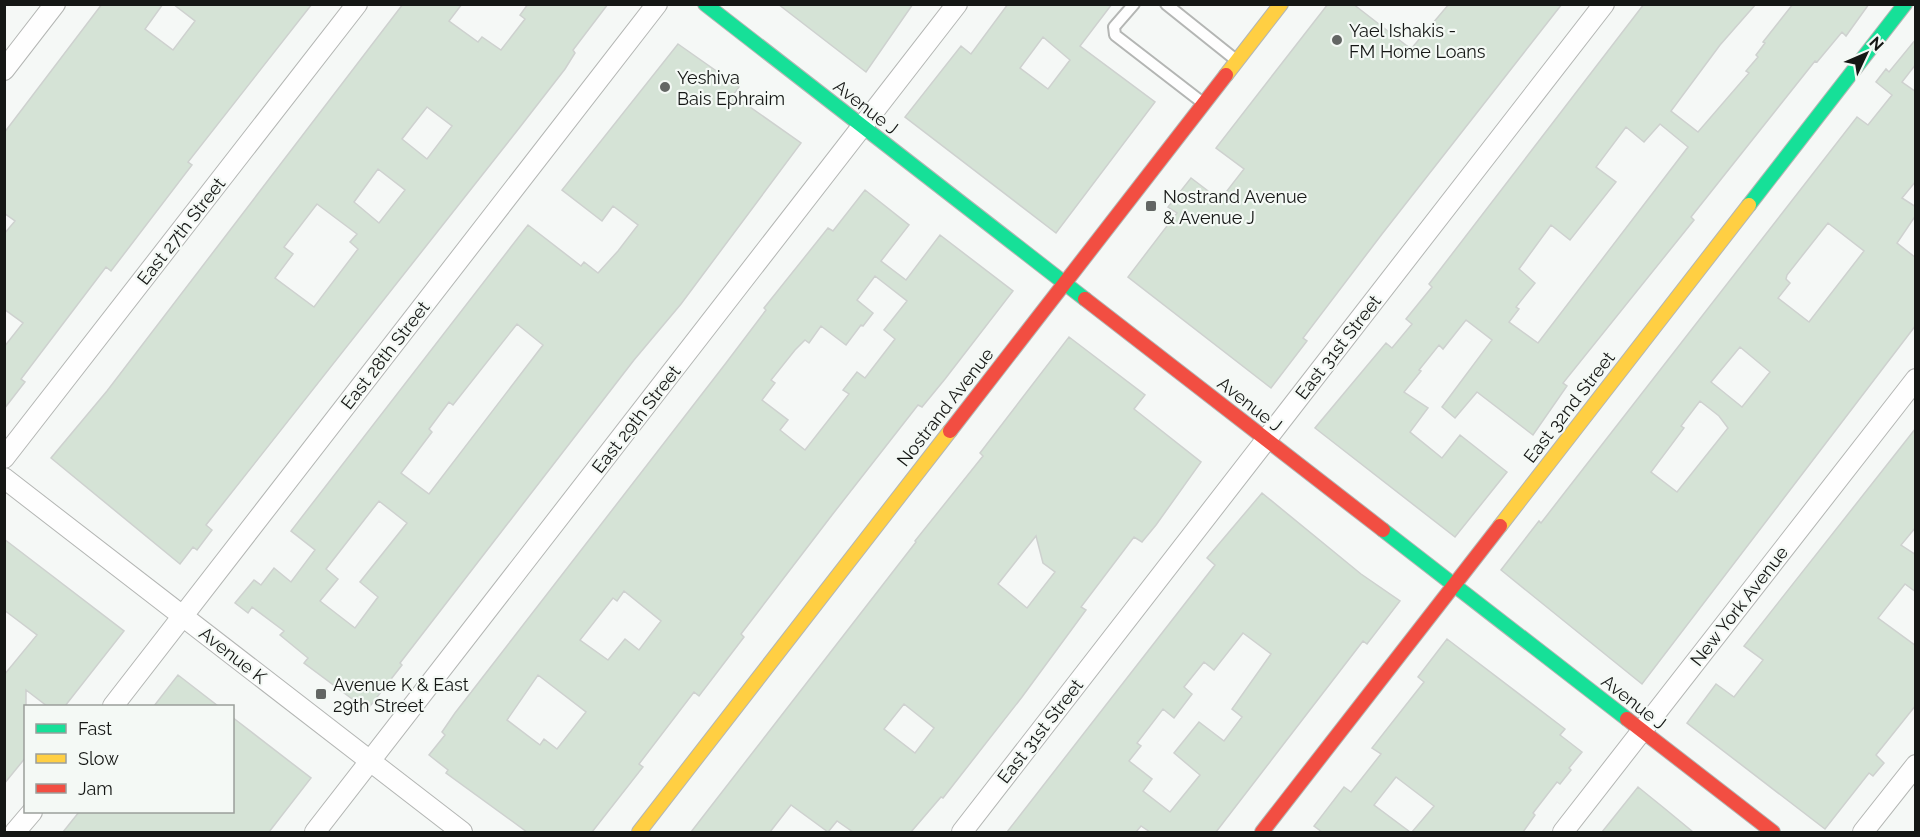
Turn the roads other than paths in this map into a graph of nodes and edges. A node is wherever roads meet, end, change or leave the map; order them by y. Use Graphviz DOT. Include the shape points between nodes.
graph roads {
  1 [pos="55,4"];
  2 [pos="357,4"];
  3 [pos="657,4"];
  4 [pos="705,4"];
  5 [pos="957,4"];
  6 [pos="1134,4"];
  7 [pos="1166,4"];
  8 [pos="1281,4"];
  9 [pos="1604,4"];
  10 [pos="1905,4"];
  11 [pos="1237,61"];
  12 [pos="4,70"];
  13 [pos="1203,104"];
  14 [pos="862,127"];
  15 [pos="1064,283"];
  16 [pos="1916,379"];
  17 [pos="1266,440"];
  18 [pos="4,458"];
  19 [pos="4,478"];
  20 [pos="1454,585"];
  21 [pos="183,616"];
  22 [pos="114,705"];
  23 [pos="1642,731"];
  24 [pos="370,762"];
  25 [pos="1916,765"];
  26 [pos="31,813"];
  27 [pos="15,832"];
  28 [pos="315,832"];
  29 [pos="462,832"];
  30 [pos="639,832"];
  31 [pos="962,832"];
  32 [pos="1262,832"];
  33 [pos="1563,832"];
  34 [pos="1773,832"];
  35 [pos="1863,832"];
  1 -- 12 [label="street"];
  2 -- 18 [label="street, East 27th Street"];
  3 -- 21 [label="street, East 28th Street"];
  4 -- 14 [label="street, Avenue J"];
  5 -- 14 [label="street, East 29th Street"];
  6 -- 13 [label="lane" via="1114,27 1115,35"];
  7 -- 11 [label="lane"];
  8 -- 11 [label="street, Nostrand Avenue"];
  9 -- 17 [label="street, East 31st Street"];
  10 -- 20 [label="street, East 32nd Street"];
  11 -- 13 [label="street, Nostrand Avenue"];
  13 -- 15 [label="street, Nostrand Avenue"];
  14 -- 15 [label="street, Avenue J"];
  14 -- 24 [label="street, East 29th Street"];
  15 -- 17 [label="street, Avenue J"];
  15 -- 30 [label="street, Nostrand Avenue"];
  16 -- 23 [label="street, New York Avenue"];
  17 -- 20 [label="street, Avenue J"];
  17 -- 31 [label="street, East 31st Street"];
  19 -- 21 [label="street, Avenue K"];
  20 -- 23 [label="street, Avenue J"];
  20 -- 32 [label="street, East 32nd Street"];
  21 -- 22 [label="street, East 28th Street"];
  21 -- 24 [label="street, Avenue K"];
  23 -- 33 [label="street, New York Avenue"];
  23 -- 34 [label="street, Avenue J"];
  24 -- 28 [label="street, East 29th Street"];
  24 -- 29 [label="street, Avenue K"];
  25 -- 35 [label="street"];
  26 -- 27 [label="street"];
}
